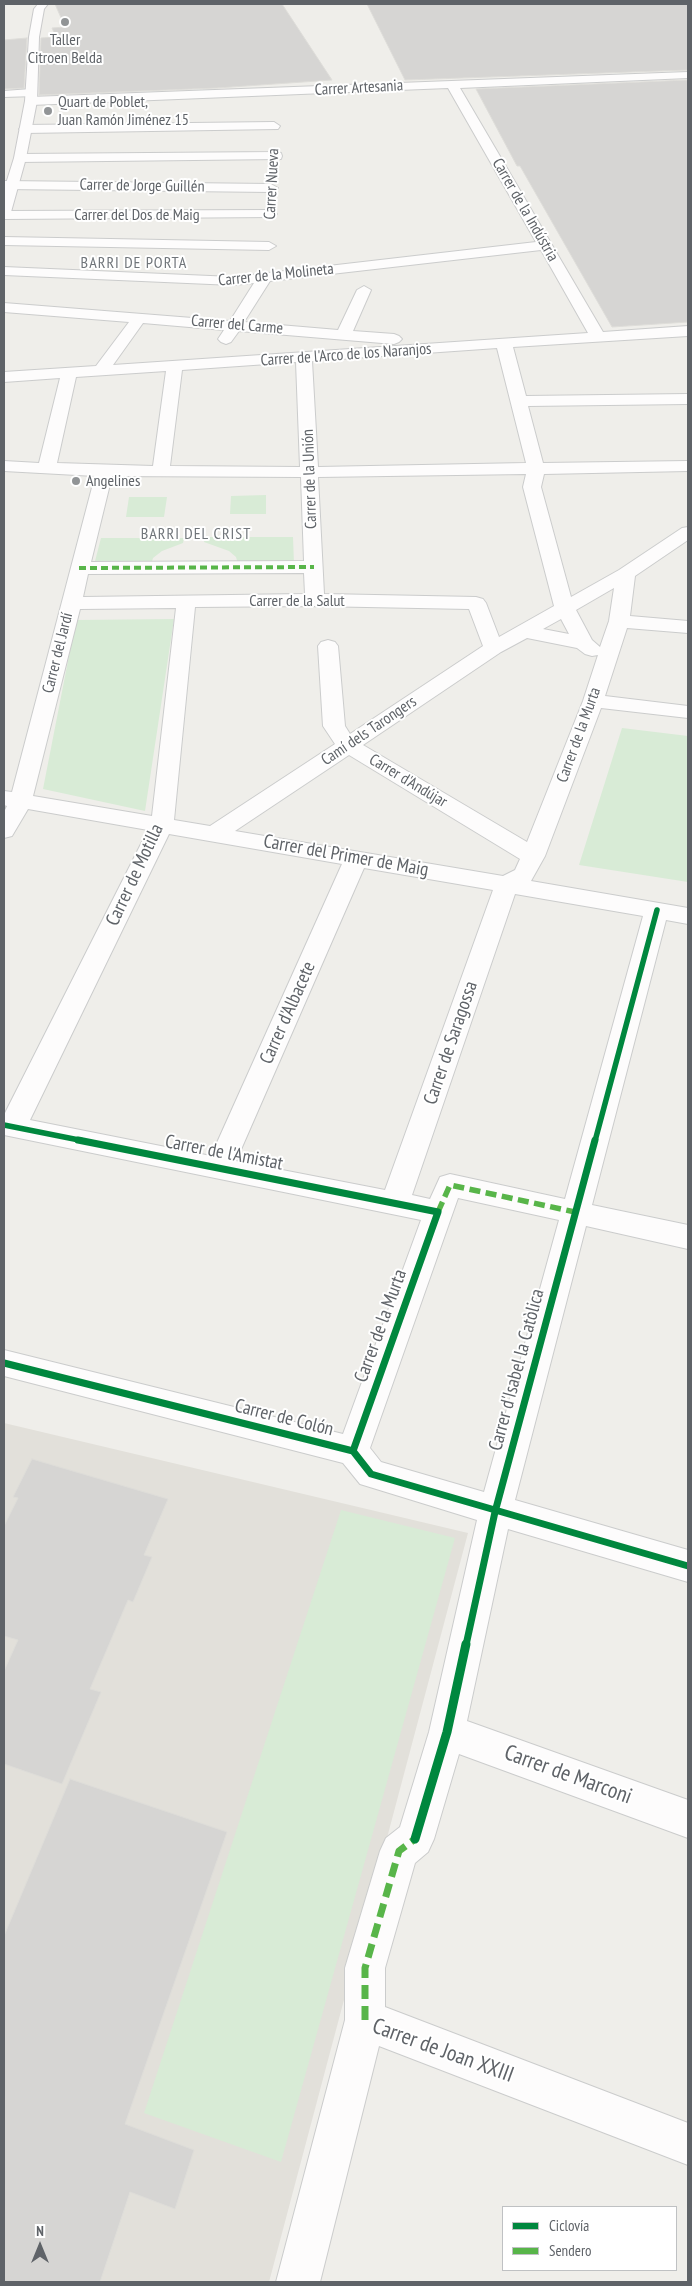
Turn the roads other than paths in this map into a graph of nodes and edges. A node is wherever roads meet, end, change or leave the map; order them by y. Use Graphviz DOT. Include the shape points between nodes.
graph roads {
  1 [pos="43,4"];
  2 [pos="688,75"];
  3 [pos="452,84"];
  4 [pos="277,92"];
  5 [pos="4,94"];
  6 [pos="31,97"];
  7 [pos="274,126"];
  8 [pos="25,128"];
  9 [pos="276,156"];
  10 [pos="20,158"];
  11 [pos="8,185"];
  12 [pos="271,188"];
  13 [pos="4,212"];
  14 [pos="270,214"];
  15 [pos="4,215"];
  16 [pos="4,241"];
  17 [pos="546,245"];
  18 [pos="269,246"];
  19 [pos="4,271"];
  20 [pos="268,277"];
  21 [pos="364,290"];
  22 [pos="4,307"];
  23 [pos="140,317"];
  24 [pos="235,325"];
  25 [pos="688,331"];
  26 [pos="344,334"];
  27 [pos="380,337"];
  28 [pos="598,337"];
  29 [pos="504,344"];
  30 [pos="470,346"];
  31 [pos="373,353"];
  32 [pos="304,358"];
  33 [pos="210,364"];
  34 [pos="175,366"];
  35 [pos="100,371"];
  36 [pos="69,373"];
  37 [pos="4,377"];
  38 [pos="688,399"];
  39 [pos="518,401"];
  40 [pos="4,466"];
  41 [pos="688,466"];
  42 [pos="47,467"];
  43 [pos="536,468"];
  44 [pos="104,471"];
  45 [pos="161,471"];
  46 [pos="310,472"];
  47 [pos="688,532"];
  48 [pos="314,567"];
  49 [pos="79,568"];
  50 [pos="626,574"];
  51 [pos="315,600"];
  52 [pos="186,602"];
  53 [pos="70,603"];
  54 [pos="564,607"];
  55 [pos="620,621"];
  56 [pos="688,627"];
  57 [pos="522,631"];
  58 [pos="584,643"];
  59 [pos="328,646"];
  60 [pos="494,648"];
  61 [pos="604,661"];
  62 [pos="593,701"];
  63 [pos="688,712"];
  64 [pos="348,745"];
  65 [pos="12,800"];
  66 [pos="162,824"];
  67 [pos="4,831"];
  68 [pos="216,833"];
  69 [pos="533,856"];
  70 [pos="356,859"];
  71 [pos="508,884"];
  72 [pos="657,910"];
  73 [pos="688,916"];
  74 [pos="8,1126"];
  75 [pos="219,1168"];
  76 [pos="395,1203"];
  77 [pos="438,1212"];
  78 [pos="575,1212"];
  79 [pos="688,1237"];
  80 [pos="4,1363"];
  81 [pos="353,1451"];
  82 [pos="495,1512"];
  83 [pos="688,1566"];
  84 [pos="447,1732"];
  85 [pos="688,1819"];
  86 [pos="365,2020"];
  87 [pos="688,2144"];
  88 [pos="298,2282"];
  1 -- 6 [label="street" via="39,9 34,38"];
  2 -- 3 [label="street, Carrer Artesania"];
  3 -- 4 [label="street, Carrer Artesania"];
  3 -- 17 [label="street, Carrer de la Indústria"];
  4 -- 6 [label="street, Carrer Artesania"];
  4 -- 7 [label="street, Carrer Nueva"];
  5 -- 6 [label="street, Carrer Artesania"];
  6 -- 8 [label="street"];
  7 -- 8 [label="street"];
  7 -- 9 [label="street, Carrer Nueva"];
  8 -- 10 [label="street"];
  9 -- 10 [label="street"];
  9 -- 12 [label="street, Carrer Nueva"];
  10 -- 11 [label="street"];
  11 -- 12 [label="street, Carrer de Jorge Guillén"];
  11 -- 13 [label="street"];
  12 -- 14 [label="street, Carrer Nueva"];
  14 -- 15 [label="street, Carrer del Dos de Maig"];
  14 -- 18 [label="street, Carrer Nueva"];
  16 -- 18 [label="street"];
  17 -- 20 [label="street, Carrer de la Molineta"];
  17 -- 28 [label="street, Carrer de la Indústria"];
  18 -- 20 [label="street, Carrer Nueva"];
  19 -- 20 [label="street, Carrer de la Molineta" via="215,282"];
  20 -- 24 [label="street"];
  21 -- 26 [label="street"];
  22 -- 23 [label="street, Carrer del Carme"];
  23 -- 24 [label="street, Carrer del Carme"];
  23 -- 35 [label="street"];
  24 -- 26 [label="street, Carrer del Carme"];
  24 -- 33 [label="street"];
  25 -- 28 [label="street, Carrer de l'Arco de los Naranjos"];
  26 -- 27 [label="street, Carrer del Carme"];
  27 -- 30 [label="street, Carrer del Carme"];
  27 -- 31 [label="street"];
  28 -- 29 [label="street, Carrer de l'Arco de los Naranjos"];
  29 -- 30 [label="street, Carrer de l'Arco de los Naranjos"];
  29 -- 39 [label="street"];
  30 -- 31 [label="street, Carrer de l'Arco de los Naranjos"];
  31 -- 32 [label="street, Carrer de l'Arco de los Naranjos"];
  32 -- 33 [label="street, Carrer de l'Arco de los Naranjos"];
  32 -- 46 [label="street, Carrer de la Unión"];
  33 -- 34 [label="street, Carrer de l'Arco de los Naranjos"];
  34 -- 35 [label="street, Carrer de l'Arco de los Naranjos"];
  34 -- 45 [label="street"];
  35 -- 36 [label="street, Carrer de l'Arco de los Naranjos"];
  36 -- 37 [label="street, Carrer de l'Arco de los Naranjos"];
  36 -- 42 [label="street"];
  38 -- 39 [label="street"];
  39 -- 43 [label="street"];
  40 -- 42 [label="street"];
  41 -- 43 [label="street"];
  42 -- 44 [label="street"];
  43 -- 46 [label="street"];
  43 -- 54 [label="street" via="532,487"];
  44 -- 45 [label="street"];
  44 -- 49 [label="street, Carrer del Jardí"];
  45 -- 46 [label="street"];
  46 -- 48 [label="street, Carrer de la Unión"];
  47 -- 50 [label="street, Camí dels Tarongers"];
  48 -- 49 [label="street"];
  48 -- 51 [label="street, Carrer de la Unión"];
  49 -- 53 [label="street, Carrer del Jardí"];
  50 -- 54 [label="street, Camí dels Tarongers"];
  50 -- 55 [label="street, Carrer de la Murta"];
  51 -- 52 [label="street, Carrer de la Salut"];
  51 -- 60 [label="street, Carrer de la Salut" via="476,603"];
  52 -- 53 [label="street, Carrer de la Salut"];
  52 -- 66 [label="street, Carrer de Motilla"];
  53 -- 65 [label="street, Carrer del Jardí"];
  54 -- 57 [label="street, Camí dels Tarongers"];
  54 -- 58 [label="street"];
  55 -- 56 [label="street"];
  55 -- 61 [label="street, Carrer de la Murta"];
  57 -- 58 [label="street"];
  57 -- 60 [label="street, Camí dels Tarongers"];
  58 -- 61 [label="street"];
  59 -- 64 [label="street, Carrer d'Andújar" via="334,726"];
  60 -- 64 [label="street, Camí dels Tarongers"];
  61 -- 62 [label="street, Carrer de la Murta"];
  62 -- 63 [label="street"];
  62 -- 69 [label="street, Carrer de la Murta"];
  64 -- 68 [label="street, Camí dels Tarongers"];
  64 -- 69 [label="street, Carrer d'Andújar"];
  65 -- 66 [label="street, Carrer del Primer de Maig"];
  65 -- 67 [label="street, Carrer del Jardí"];
  66 -- 68 [label="street, Carrer del Primer de Maig"];
  66 -- 74 [label="street, Carrer de Motilla"];
  68 -- 70 [label="street, Carrer del Primer de Maig"];
  69 -- 71 [label="street, Carrer de la Murta" via="524,875"];
  70 -- 71 [label="street, Carrer del Primer de Maig"];
  70 -- 75 [label="street, Carrer d'Albacete"];
  71 -- 72 [label="street, Carrer del Primer de Maig"];
  71 -- 76 [label="street, Carrer de Saragossa"];
  72 -- 73 [label="street, Carrer del Primer de Maig"];
  72 -- 78 [label="street, Carrer d'Isabel la Catòlica"];
  74 -- 75 [label="street, Carrer de l'Amistat"];
  75 -- 76 [label="street, Carrer de l'Amistat"];
  76 -- 77 [label="street, Carrer de l'Amistat"];
  77 -- 78 [label="street" via="450,1185"];
  77 -- 81 [label="street, Carrer de la Murta"];
  78 -- 79 [label="street"];
  78 -- 82 [label="street, Carrer d'Isabel la Catòlica"];
  80 -- 81 [label="street, Carrer de Colón"];
  81 -- 82 [label="street, Carrer de Colón" via="372,1474"];
  82 -- 83 [label="street, Carrer de Colón"];
  82 -- 84 [label="street, Carrer d'Isabel la Catòlica"];
  84 -- 85 [label="street, Carrer de Marconi"];
  84 -- 86 [label="street, Carrer d'Isabel la Catòlica" via="415,1839 399,1851 365,1968"];
  86 -- 87 [label="street, Carrer de Joan XXIII"];
  86 -- 88 [label="street, Carrer de Joan XXIII"];
}
